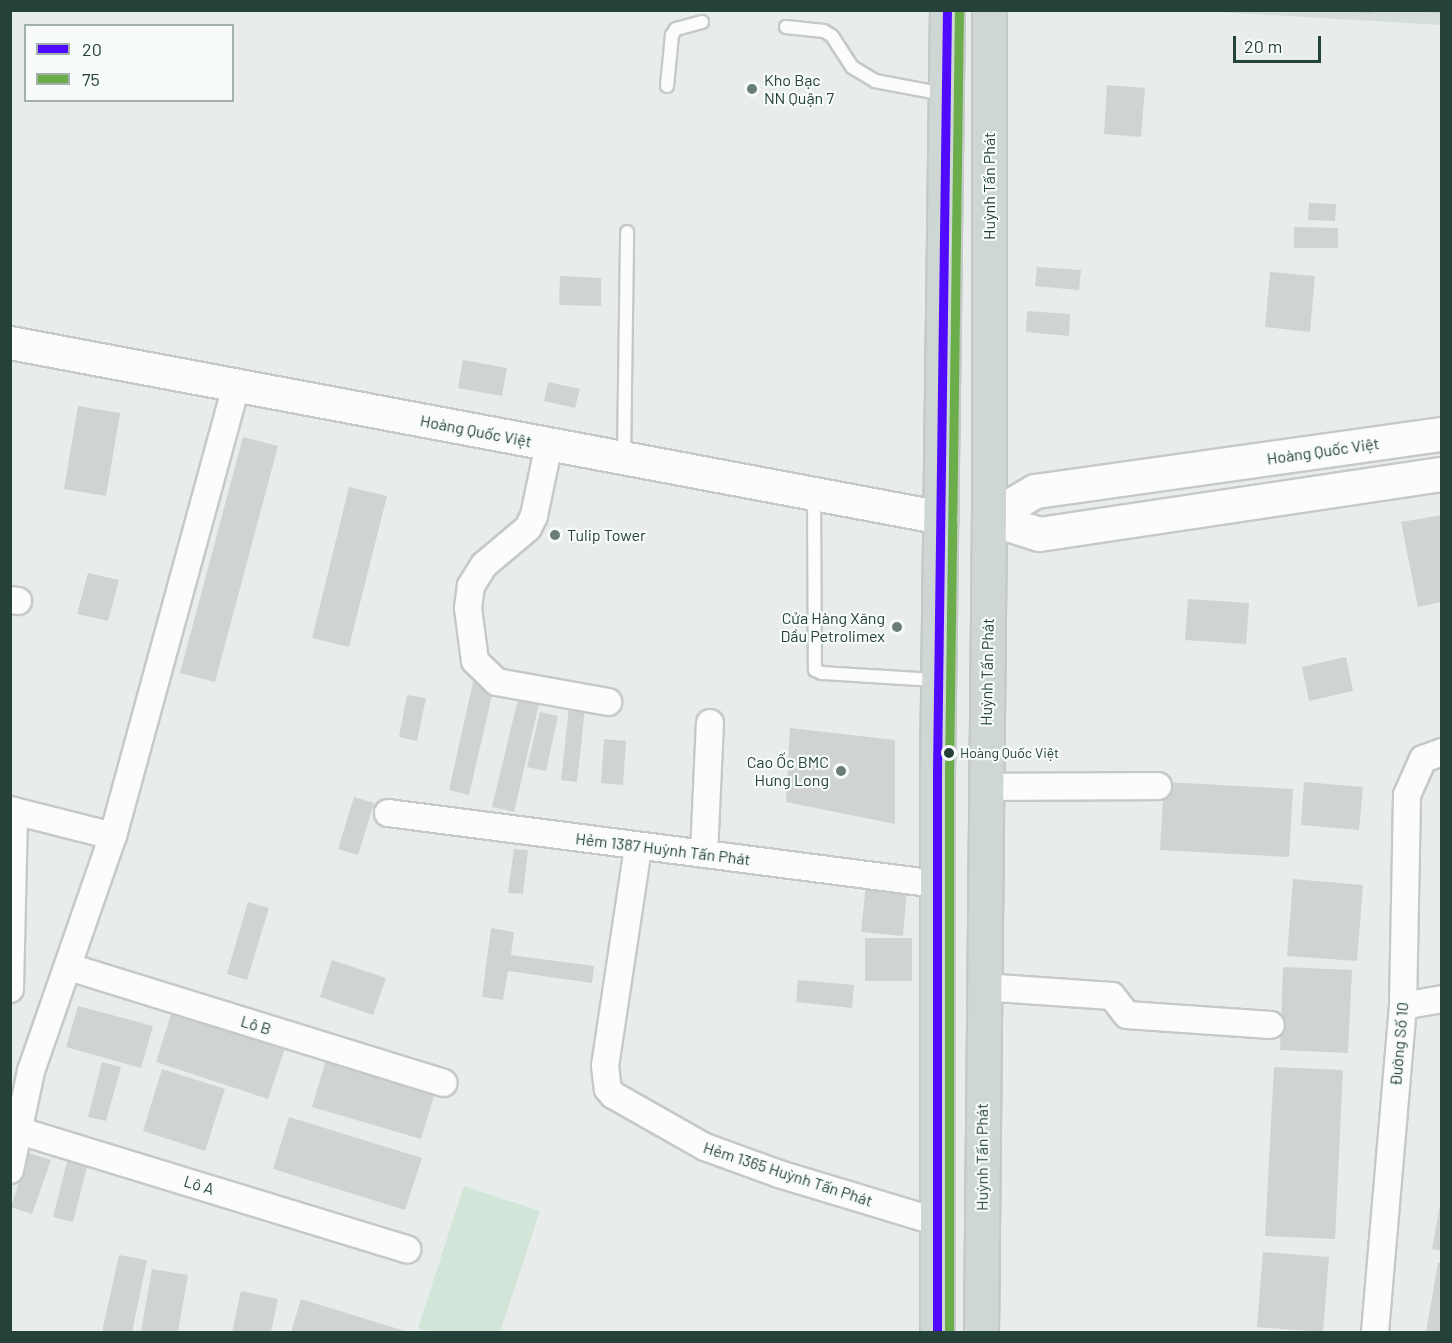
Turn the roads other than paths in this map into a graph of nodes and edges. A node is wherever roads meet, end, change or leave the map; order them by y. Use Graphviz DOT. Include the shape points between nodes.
graph roads {
  1 [pos="947,10"];
  2 [pos="989,10"];
  3 [pos="702,22"];
  4 [pos="786,27"];
  5 [pos="667,86"];
  6 [pos="945,94"];
  7 [pos="627,232"];
  8 [pos="10,343"];
  9 [pos="236,385"];
  10 [pos="1442,434"];
  11 [pos="549,444"];
  12 [pos="624,459"];
  13 [pos="1442,474"];
  14 [pos="814,494"];
  15 [pos="942,518"];
  16 [pos="989,518"];
  17 [pos="939,681"];
  18 [pos="608,702"];
  19 [pos="710,723"];
  20 [pos="1432,756"];
  21 [pos="1158,786"];
  22 [pos="986,787"];
  23 [pos="12,811"];
  24 [pos="388,813"];
  25 [pos="113,836"];
  26 [pos="638,848"];
  27 [pos="704,854"];
  28 [pos="937,884"];
  29 [pos="69,967"];
  30 [pos="982,987"];
  31 [pos="10,989"];
  32 [pos="1442,999"];
  33 [pos="1403,1006"];
  34 [pos="1272,1025"];
  35 [pos="443,1083"];
  36 [pos="10,1102"];
  37 [pos="20,1131"];
  38 [pos="938,1140"];
  39 [pos="982,1141"];
  40 [pos="10,1170"];
  41 [pos="938,1222"];
  42 [pos="407,1249"];
  43 [pos="937,1332"];
  44 [pos="981,1332"];
  45 [pos="1375,1332"];
  1 -- 6 [label="main road"];
  2 -- 16 [label="main road, Huỳnh Tấn Phát"];
  3 -- 5 [label="lane" via="676,29 672,35"];
  4 -- 6 [label="lane" via="824,31 832,36 852,67 875,81"];
  6 -- 15 [label="main road"];
  7 -- 12 [label="lane"];
  8 -- 9 [label="street, Hoàng Quốc Việt"];
  9 -- 11 [label="street, Hoàng Quốc Việt"];
  9 -- 25 [label="street"];
  10 -- 16 [label="main road, Hoàng Quốc Việt" via="1035,491"];
  11 -- 12 [label="street, Hoàng Quốc Việt"];
  11 -- 18 [label="street" via="528,528 484,565 471,586 468,608 475,661 498,682"];
  12 -- 14 [label="street, Hoàng Quốc Việt"];
  13 -- 16 [label="main road" via="1039,534"];
  14 -- 15 [label="street, Hoàng Quốc Việt"];
  14 -- 17 [label="lane" via="815,670 822,674"];
  15 -- 16 [label="main road"];
  15 -- 17 [label="main road"];
  16 -- 22 [label="main road, Huỳnh Tấn Phát"];
  17 -- 28 [label="main road"];
  19 -- 27 [label="street"];
  20 -- 33 [label="street, Đường Số 10" via="1407,795"];
  21 -- 22 [label="street"];
  22 -- 30 [label="main road, Huỳnh Tấn Phát"];
  23 -- 25 [label="street"];
  23 -- 31 [label="street"];
  24 -- 26 [label="street, Hẻm 1387 Huỳnh Tấn Phát"];
  25 -- 29 [label="street"];
  26 -- 27 [label="street, Hẻm 1387 Huỳnh Tấn Phát"];
  26 -- 41 [label="street, Hẻm 1365 Huỳnh Tấn Phát" via="605,1066 608,1089 705,1147 778,1174"];
  27 -- 28 [label="street, Hẻm 1387 Huỳnh Tấn Phát"];
  28 -- 38 [label="main road"];
  29 -- 35 [label="street, Lô B"];
  29 -- 37 [label="street" via="31,1071"];
  30 -- 34 [label="street" via="1112,996 1127,1015"];
  30 -- 39 [label="main road, Huỳnh Tấn Phát"];
  32 -- 33 [label="street"];
  33 -- 45 [label="street, Đường Số 10"];
  36 -- 37 [label="street"];
  37 -- 40 [label="street"];
  37 -- 42 [label="street, Lô A"];
  38 -- 39 [label="main road"];
  38 -- 41 [label="main road"];
  39 -- 44 [label="main road, Huỳnh Tấn Phát"];
  41 -- 43 [label="main road"];
}
